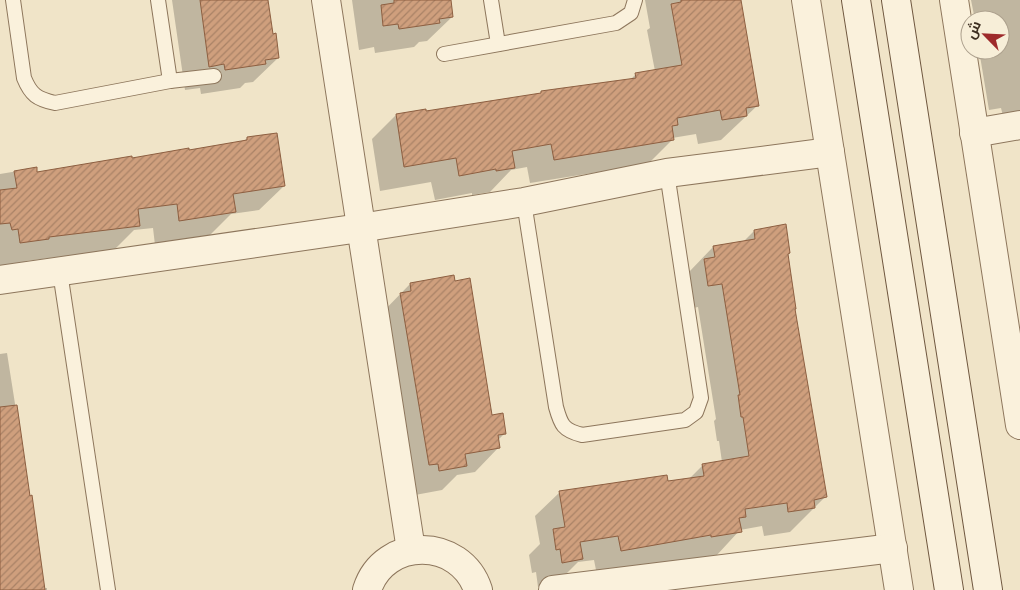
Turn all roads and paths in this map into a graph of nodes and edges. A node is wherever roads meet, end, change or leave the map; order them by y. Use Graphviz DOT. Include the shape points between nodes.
graph roads {
  1 [pos="13,0"];
  2 [pos="158,0"];
  3 [pos="326,0"];
  4 [pos="491,0"];
  5 [pos="635,0"];
  6 [pos="806,0"];
  7 [pos="856,0"];
  8 [pos="896,0"];
  9 [pos="954,0"];
  10 [pos="498,44"];
  11 [pos="444,54"];
  12 [pos="214,76"];
  13 [pos="170,81"];
  14 [pos="1020,125"];
  15 [pos="974,133"];
  16 [pos="830,152"];
  17 [pos="667,173"];
  18 [pos="524,202"];
  19 [pos="360,228"];
  20 [pos="60,272"];
  21 [pos="0,280"];
  22 [pos="1020,425"];
  23 [pos="893,548"];
  24 [pos="411,550"];
  25 [pos="108,590"];
  26 [pos="367,590"];
  27 [pos="478,590"];
  28 [pos="553,590"];
  29 [pos="899,590"];
  30 [pos="949,590"];
  31 [pos="988,590"];
  1 -- 13 [label="lane" via="24,78 29,89 40,99 55,103"];
  2 -- 13 [label="lane"];
  3 -- 19 [label="street"];
  4 -- 10 [label="lane"];
  5 -- 10 [label="lane" via="631,13 616,23"];
  6 -- 16 [label="street"];
  7 -- 30 [label="street"];
  8 -- 31 [label="street"];
  9 -- 15 [label="street"];
  10 -- 11 [label="lane"];
  12 -- 13 [label="lane"];
  14 -- 15 [label="street"];
  15 -- 22 [label="street"];
  16 -- 17 [label="street"];
  16 -- 23 [label="street"];
  17 -- 18 [label="street"];
  17 -- 18 [label="lane" via="701,398 696,412 685,420 582,435 569,432 560,421"];
  18 -- 19 [label="street"];
  19 -- 20 [label="street"];
  19 -- 24 [label="street"];
  20 -- 21 [label="street"];
  20 -- 25 [label="lane"];
  23 -- 28 [label="street"];
  23 -- 29 [label="street"];
  24 -- 26 [label="street" via="393,557 377,570"];
  24 -- 27 [label="street" via="430,550 448,555 464,566"];
}
